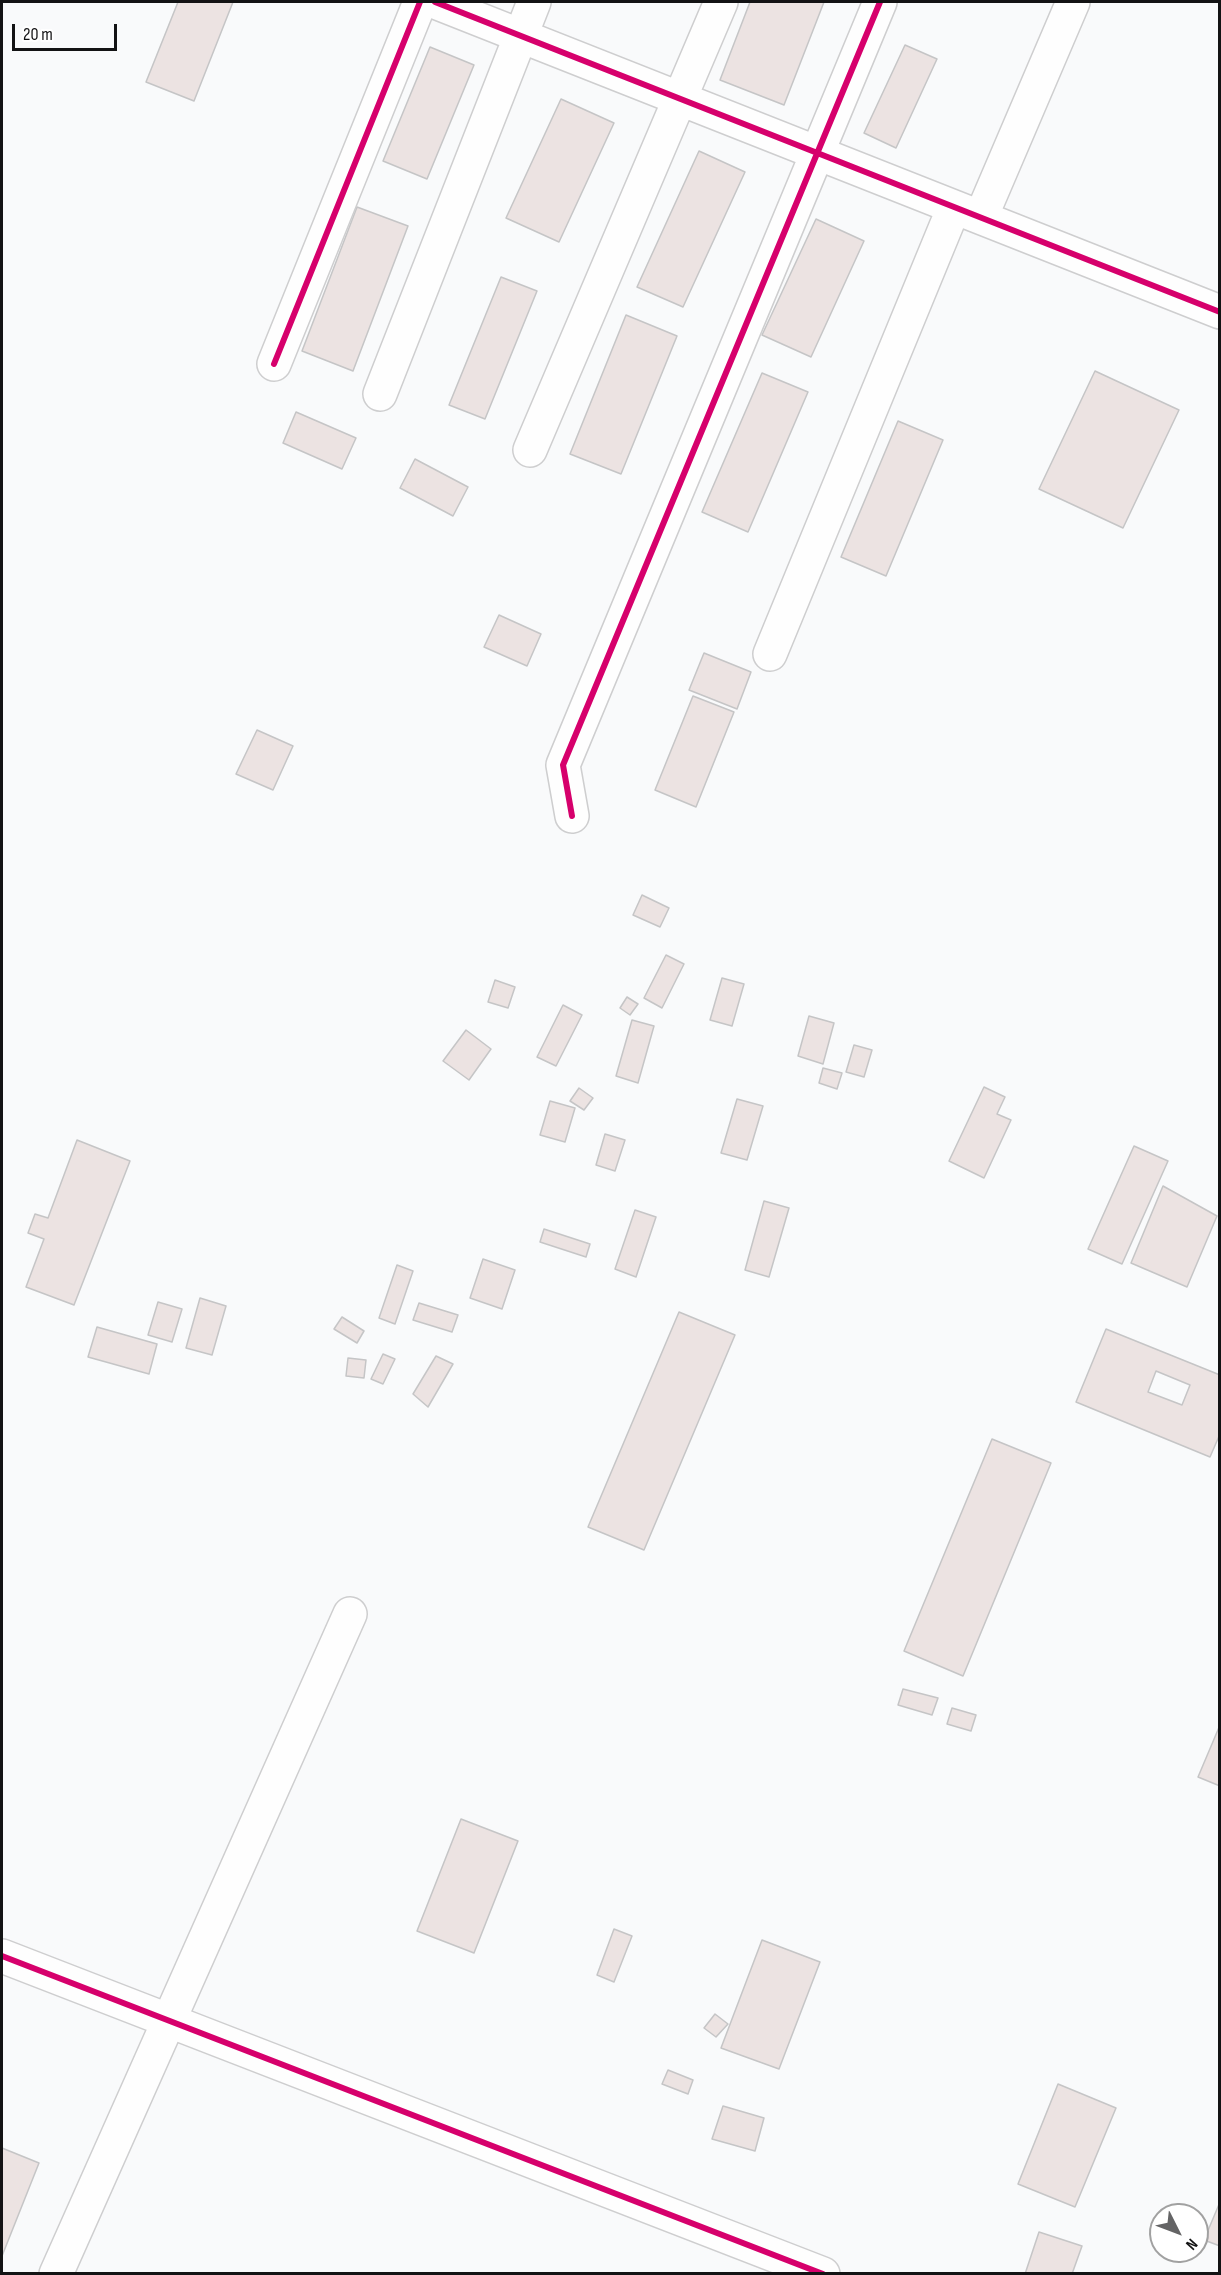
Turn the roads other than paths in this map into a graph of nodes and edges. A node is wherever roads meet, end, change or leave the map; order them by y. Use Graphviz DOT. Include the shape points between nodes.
graph roads {
  1 [pos="420,2"];
  2 [pos="435,2"];
  3 [pos="534,2"];
  4 [pos="721,2"];
  5 [pos="880,2"];
  6 [pos="1073,2"];
  7 [pos="520,35"];
  8 [pos="679,98"];
  9 [pos="818,153"];
  10 [pos="968,212"];
  11 [pos="1220,312"];
  12 [pos="274,364"];
  13 [pos="380,394"];
  14 [pos="530,450"];
  15 [pos="770,654"];
  16 [pos="572,816"];
  17 [pos="350,1614"];
  18 [pos="2,1956"];
  19 [pos="169,2022"];
  20 [pos="56,2274"];
  21 [pos="823,2274"];
  1 -- 12 [label="street"];
  2 -- 7 [label="street"];
  3 -- 7 [label="street"];
  4 -- 8 [label="street"];
  5 -- 9 [label="street"];
  6 -- 10 [label="street"];
  7 -- 8 [label="street"];
  7 -- 13 [label="street"];
  8 -- 9 [label="street"];
  8 -- 14 [label="street"];
  9 -- 10 [label="street"];
  9 -- 16 [label="street" via="563,765"];
  10 -- 11 [label="street"];
  10 -- 15 [label="street"];
  17 -- 19 [label="street"];
  18 -- 19 [label="street"];
  19 -- 20 [label="street"];
  19 -- 21 [label="street"];
}
